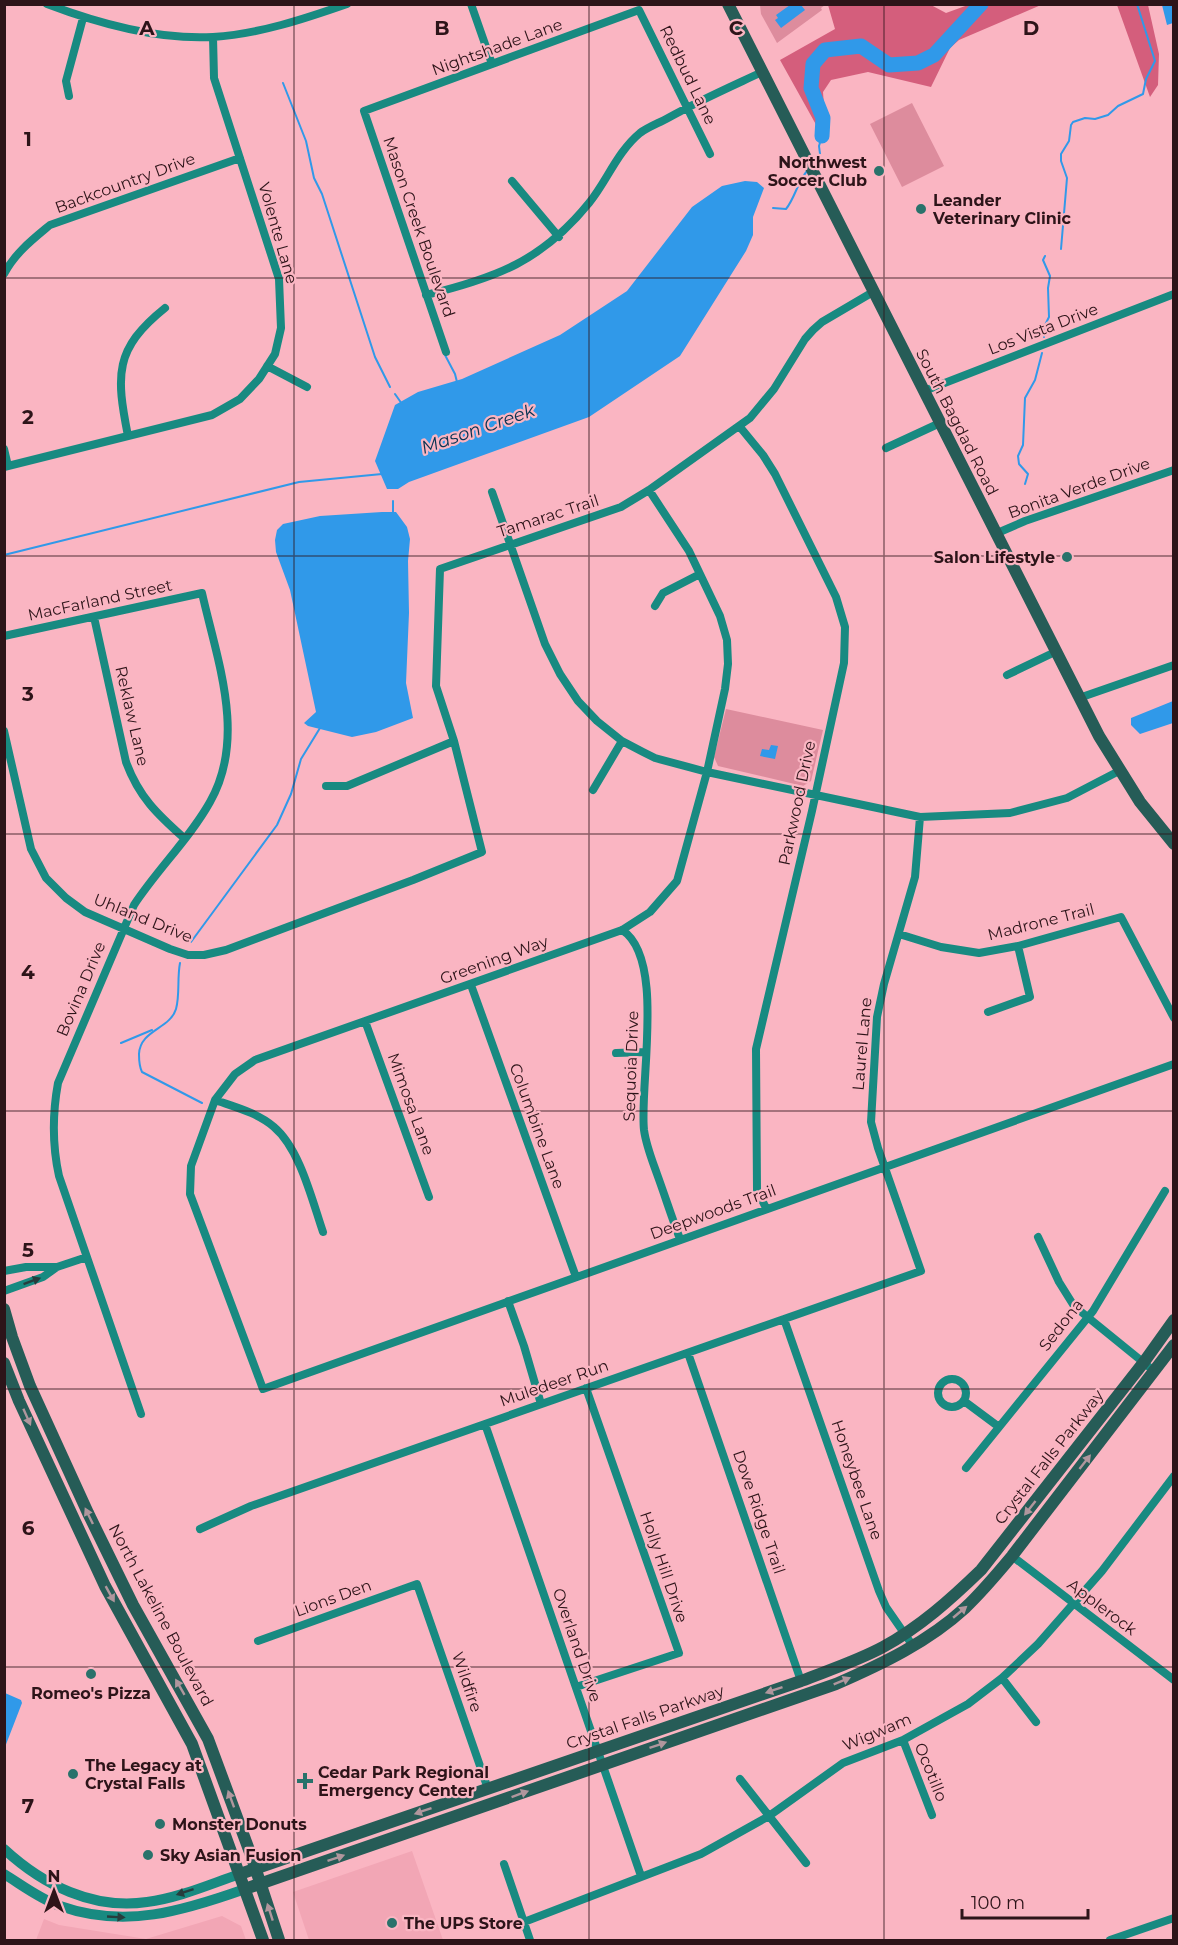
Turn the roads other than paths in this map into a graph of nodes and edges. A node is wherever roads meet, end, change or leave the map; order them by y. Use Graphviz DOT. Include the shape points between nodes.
graph roads {
  1 [pos="47,4"];
  2 [pos="347,4"];
  3 [pos="471,4"];
  4 [pos="728,4"];
  5 [pos="639,10"];
  6 [pos="83,18"];
  7 [pos="213,37"];
  8 [pos="492,64"];
  9 [pos="762,72"];
  10 [pos="69,96"];
  11 [pos="688,107"];
  12 [pos="364,111"];
  13 [pos="710,154"];
  14 [pos="240,158"];
  15 [pos="512,181"];
  16 [pos="559,237"];
  17 [pos="4,274"];
  18 [pos="873,292"];
  19 [pos="1173,294"];
  20 [pos="426,295"];
  21 [pos="165,308"];
  22 [pos="446,352"];
  23 [pos="267,366"];
  24 [pos="307,387"];
  25 [pos="924,391"];
  26 [pos="940,423"];
  27 [pos="740,427"];
  28 [pos="128,436"];
  29 [pos="886,448"];
  30 [pos="4,449"];
  31 [pos="7,467"];
  32 [pos="1173,470"];
  33 [pos="649,490"];
  34 [pos="492,492"];
  35 [pos="995,534"];
  36 [pos="510,544"];
  37 [pos="700,574"];
  38 [pos="202,593"];
  39 [pos="655,606"];
  40 [pos="94,617"];
  41 [pos="4,636"];
  42 [pos="1055,652"];
  43 [pos="1173,665"];
  44 [pos="1007,675"];
  45 [pos="1079,698"];
  46 [pos="4,731"];
  47 [pos="454,741"];
  48 [pos="622,741"];
  49 [pos="7,755"];
  50 [pos="1119,771"];
  51 [pos="707,772"];
  52 [pos="326,786"];
  53 [pos="593,790"];
  54 [pos="815,796"];
  55 [pos="920,817"];
  56 [pos="184,838"];
  57 [pos="1173,844"];
  58 [pos="482,852"];
  59 [pos="124,928"];
  60 [pos="622,930"];
  61 [pos="898,934"];
  62 [pos="1018,946"];
  63 [pos="471,985"];
  64 [pos="988,1012"];
  65 [pos="1173,1018"];
  66 [pos="365,1021"];
  67 [pos="646,1052"];
  68 [pos="616,1053"];
  69 [pos="1173,1064"];
  70 [pos="215,1100"];
  71 [pos="885,1167"];
  72 [pos="1165,1191"];
  73 [pos="429,1197"];
  74 [pos="766,1208"];
  75 [pos="323,1232"];
  76 [pos="1038,1237"];
  77 [pos="680,1239"];
  78 [pos="87,1257"];
  79 [pos="57,1268"];
  80 [pos="4,1271"];
  81 [pos="921,1271"];
  82 [pos="576,1277"];
  83 [pos="4,1291"];
  84 [pos="508,1301"];
  85 [pos="4,1309"];
  86 [pos="1087,1318"];
  87 [pos="784,1319"];
  88 [pos="1173,1320"];
  89 [pos="1173,1345"];
  90 [pos="687,1353"];
  91 [pos="1144,1362"];
  92 [pos="4,1363"];
  93 [pos="1154,1371"];
  94 [pos="586,1388"];
  95 [pos="263,1389"];
  96 [pos="964,1401"];
  97 [pos="541,1404"];
  98 [pos="141,1414"];
  99 [pos="485,1424"];
  100 [pos="999,1427"];
  101 [pos="966,1468"];
  102 [pos="1173,1476"];
  103 [pos="200,1529"];
  104 [pos="1012,1556"];
  105 [pos="417,1584"];
  106 [pos="1072,1604"];
  107 [pos="905,1634"];
  108 [pos="258,1641"];
  109 [pos="913,1646"];
  110 [pos="1002,1678"];
  111 [pos="1173,1679"];
  112 [pos="801,1681"];
  113 [pos="576,1687"];
  114 [pos="1036,1722"];
  115 [pos="903,1740"];
  116 [pos="598,1751"];
  117 [pos="603,1764"];
  118 [pos="740,1779"];
  119 [pos="488,1789"];
  120 [pos="932,1815"];
  121 [pos="769,1816"];
  122 [pos="4,1849"];
  123 [pos="807,1863"];
  124 [pos="504,1864"];
  125 [pos="256,1869"];
  126 [pos="4,1874"];
  127 [pos="240,1874"];
  128 [pos="641,1876"];
  129 [pos="261,1884"];
  130 [pos="245,1889"];
  131 [pos="1173,1917"];
  132 [pos="524,1922"];
  133 [pos="263,1941"];
  134 [pos="279,1941"];
  135 [pos="530,1941"];
  136 [pos="1110,1941"];
  1 -- 6 [label="street"];
  2 -- 7 [label="street" via="291,23"];
  3 -- 8 [label="street"];
  4 -- 9 [label="main road, South Bagdad Road"];
  5 -- 8 [label="street, Nightshade Lane"];
  5 -- 11 [label="street, Redbud Lane"];
  6 -- 7 [label="street" via="130,29"];
  6 -- 10 [label="street" via="66,81"];
  7 -- 14 [label="street, Volente Lane" via="214,78"];
  8 -- 12 [label="street, Nightshade Lane"];
  9 -- 11 [label="street"];
  9 -- 18 [label="main road, South Bagdad Road"];
  11 -- 13 [label="street, Redbud Lane"];
  11 -- 16 [label="street" via="640,133 590,203"];
  12 -- 20 [label="street, Mason Creek Boulevard"];
  14 -- 17 [label="street, Backcountry Drive" via="50,225 25,246"];
  14 -- 23 [label="street, Volente Lane" via="279,279 281,328 275,354"];
  15 -- 16 [label="street"];
  16 -- 20 [label="street" via="511,268"];
  18 -- 25 [label="main road, South Bagdad Road"];
  18 -- 27 [label="street, Tamarac Trail" via="813,330 770,396"];
  19 -- 25 [label="street, Los Vista Drive"];
  20 -- 22 [label="street, Mason Creek Boulevard"];
  21 -- 28 [label="street" via="144,324 129,344 122,366 122,406"];
  23 -- 24 [label="street"];
  23 -- 28 [label="street, Volente Lane" via="240,399 213,415"];
  25 -- 26 [label="main road, South Bagdad Road"];
  26 -- 29 [label="street"];
  26 -- 35 [label="main road, South Bagdad Road"];
  27 -- 33 [label="street, Tamarac Trail"];
  27 -- 54 [label="street, Parkwood Drive" via="775,474 836,597 845,627 844,663"];
  28 -- 31 [label="street, Volente Lane"];
  30 -- 31 [label="street"];
  32 -- 35 [label="street, Bonita Verde Drive"];
  33 -- 36 [label="street, Tamarac Trail" via="621,507"];
  33 -- 37 [label="street, Greening Way" via="671,520"];
  34 -- 36 [label="street"];
  35 -- 42 [label="main road, South Bagdad Road"];
  36 -- 47 [label="street, Tamarac Trail" via="440,569 436,686"];
  36 -- 48 [label="street" via="545,644 560,674 587,712"];
  37 -- 39 [label="street" via="663,593"];
  37 -- 51 [label="street, Greening Way" via="720,616 729,652"];
  38 -- 40 [label="street, MacFarland Street"];
  38 -- 56 [label="street, Bovina Drive" via="227,704 228,745 219,784"];
  40 -- 41 [label="street, MacFarland Street"];
  40 -- 56 [label="street, Reklaw Lane" via="132,779 157,814"];
  42 -- 44 [label="street"];
  42 -- 45 [label="main road, South Bagdad Road"];
  43 -- 45 [label="street"];
  45 -- 50 [label="main road, South Bagdad Road"];
  46 -- 49 [label="street, Uhland Drive"];
  47 -- 52 [label="street" via="347,786"];
  47 -- 58 [label="street, Tamarac Trail"];
  48 -- 51 [label="street" via="655,758"];
  48 -- 53 [label="street"];
  49 -- 59 [label="street, Uhland Drive" via="31,849 46,878 85,912"];
  50 -- 55 [label="street" via="1067,798 1010,813"];
  50 -- 57 [label="main road, South Bagdad Road"];
  51 -- 54 [label="street"];
  51 -- 60 [label="street, Greening Way" via="677,881 650,912"];
  54 -- 55 [label="street"];
  54 -- 74 [label="street, Parkwood Drive" via="756,1049 758,1190"];
  55 -- 61 [label="street, Laurel Lane" via="915,877"];
  56 -- 59 [label="street, Bovina Drive" via="134,905"];
  58 -- 59 [label="street, Uhland Drive" via="391,889 204,955 170,950"];
  59 -- 78 [label="street, Bovina Drive" via="58,1083 54,1108 52,1133 59,1176"];
  60 -- 63 [label="street, Greening Way"];
  60 -- 67 [label="street, Sequoia Drive" via="633,939 646,980"];
  61 -- 62 [label="street, Madrone Trail" via="967,952"];
  61 -- 71 [label="street, Laurel Lane" via="877,1017 871,1122"];
  62 -- 64 [label="street" via="1030,997"];
  62 -- 65 [label="street, Madrone Trail" via="1121,917"];
  63 -- 66 [label="street, Greening Way"];
  63 -- 82 [label="street, Columbine Lane"];
  66 -- 70 [label="street, Greening Way" via="255,1060 235,1074"];
  66 -- 73 [label="street, Mimosa Lane"];
  67 -- 68 [label="street"];
  67 -- 77 [label="street, Sequoia Drive" via="646,1139"];
  69 -- 71 [label="street, Deepwoods Trail"];
  70 -- 75 [label="street" via="260,1118 285,1138"];
  70 -- 95 [label="street, Greening Way" via="191,1166 190,1194"];
  71 -- 74 [label="street, Deepwoods Trail"];
  71 -- 81 [label="street, Laurel Lane"];
  72 -- 86 [label="street, Sedona"];
  74 -- 77 [label="street, Deepwoods Trail"];
  76 -- 86 [label="street" via="1059,1282"];
  77 -- 82 [label="street, Deepwoods Trail"];
  78 -- 79 [label="street"];
  78 -- 98 [label="street, Bovina Drive"];
  79 -- 80 [label="street"];
  83 -- 79 [label="street, one-way"];
  81 -- 87 [label="street, Muledeer Run"];
  82 -- 84 [label="street, Deepwoods Trail"];
  84 -- 95 [label="street, Deepwoods Trail"];
  84 -- 97 [label="street"];
  125 -- 85 [label="main road, North Lakeline Boulevard, one-way" via="208,1739 133,1605 88,1513 30,1386"];
  86 -- 91 [label="street"];
  86 -- 100 [label="street, Sedona"];
  87 -- 90 [label="street, Muledeer Run"];
  87 -- 107 [label="street, Honeybee Lane" via="879,1591"];
  88 -- 91 [label="main road, Crystal Falls Parkway"];
  89 -- 93 [label="main road, Crystal Falls Parkway"];
  90 -- 94 [label="street, Muledeer Run"];
  90 -- 112 [label="street, Dove Ridge Trail"];
  91 -- 93 [label="street"];
  91 -- 107 [label="main road, Crystal Falls Parkway, one-way" via="981,1570"];
  92 -- 127 [label="main road, North Lakeline Boulevard, one-way" via="105,1586 192,1744"];
  104 -- 93 [label="main road, Crystal Falls Parkway, one-way"];
  94 -- 97 [label="street, Muledeer Run"];
  94 -- 113 [label="street, Holly Hill Drive" via="679,1653"];
  96 -- 100 [label="street"];
  97 -- 99 [label="street, Muledeer Run"];
  99 -- 103 [label="street, Muledeer Run" via="250,1506"];
  99 -- 113 [label="street, Overland Drive"];
  100 -- 101 [label="street, Sedona"];
  102 -- 106 [label="street, Wigwam" via="1102,1571"];
  104 -- 106 [label="street, Applerock"];
  109 -- 104 [label="main road, Crystal Falls Parkway, one-way" via="965,1608"];
  105 -- 108 [label="street, Lions Den"];
  105 -- 119 [label="street, Wildfire"];
  106 -- 110 [label="street, Wigwam"];
  106 -- 111 [label="street, Applerock"];
  107 -- 109 [label="street, Honeybee Lane"];
  107 -- 112 [label="main road, Crystal Falls Parkway" via="851,1662"];
  117 -- 109 [label="main road, Crystal Falls Parkway, one-way" via="836,1684"];
  110 -- 114 [label="street"];
  110 -- 115 [label="street, Wigwam" via="968,1704"];
  112 -- 116 [label="main road, Crystal Falls Parkway, one-way"];
  113 -- 116 [label="street, Overland Drive"];
  115 -- 120 [label="street, Ocotillo"];
  115 -- 121 [label="street, Wigwam" via="843,1763"];
  116 -- 117 [label="street, Overland Drive"];
  116 -- 119 [label="main road, Crystal Falls Parkway"];
  117 -- 128 [label="street, Overland Drive"];
  129 -- 117 [label="main road, Crystal Falls Parkway, one-way"];
  118 -- 121 [label="street"];
  119 -- 125 [label="main road, Crystal Falls Parkway, one-way"];
  121 -- 123 [label="street"];
  121 -- 128 [label="street, Wigwam" via="701,1854"];
  127 -- 122 [label="street, Crystal Falls Parkway, one-way" via="164,1899 99,1901 45,1880"];
  124 -- 132 [label="street"];
  125 -- 127 [label="main road, Crystal Falls Parkway"];
  125 -- 129 [label="main road, North Lakeline Boulevard"];
  126 -- 130 [label="street, Crystal Falls Parkway, one-way" via="59,1906 118,1917 159,1915"];
  127 -- 130 [label="main road, North Lakeline Boulevard"];
  128 -- 132 [label="street, Wigwam"];
  129 -- 130 [label="main road, Crystal Falls Parkway"];
  134 -- 129 [label="main road, North Lakeline Boulevard, one-way"];
  130 -- 133 [label="main road, North Lakeline Boulevard"];
  131 -- 136 [label="street"];
  132 -- 135 [label="street"];
}
